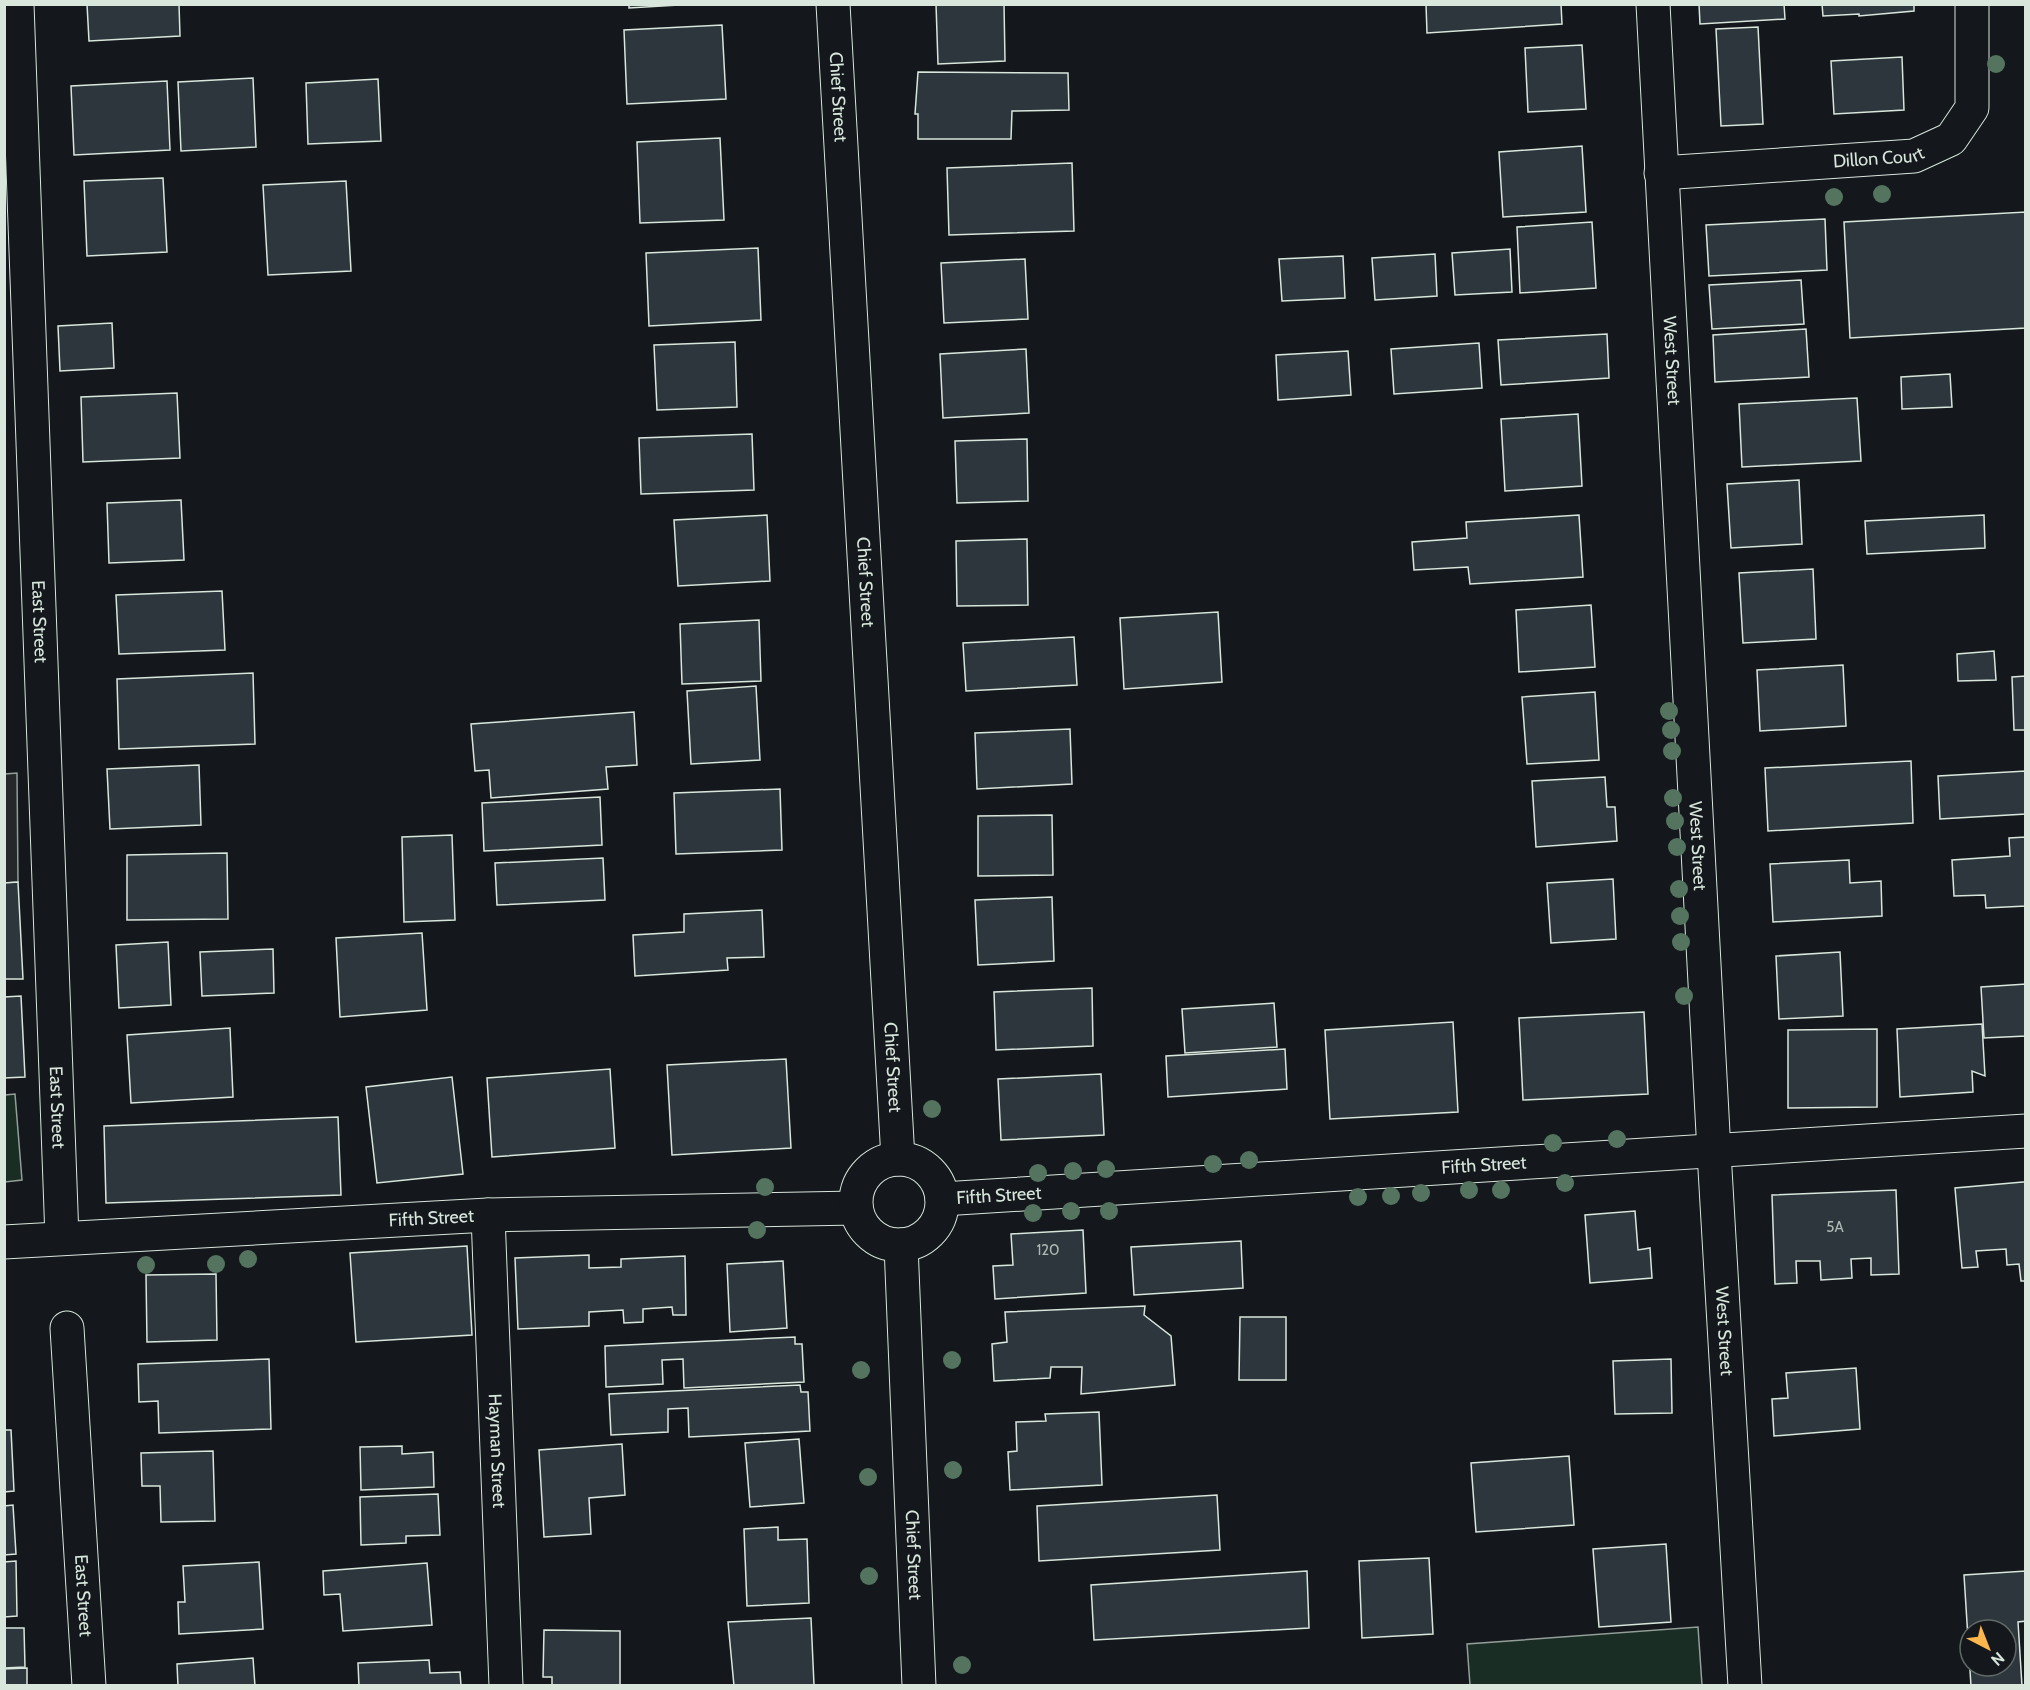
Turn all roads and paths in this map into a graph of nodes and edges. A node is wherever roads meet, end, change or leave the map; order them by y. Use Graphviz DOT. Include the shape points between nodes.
graph roads {
  1 [pos="17,4"];
  2 [pos="833,4"];
  3 [pos="1653,4"];
  4 [pos="1972,4"];
  5 [pos="1661,172"];
  6 [pos="2025,1131"];
  7 [pos="1713,1152"];
  8 [pos="898,1159"];
  9 [pos="942,1199"];
  10 [pos="856,1208"];
  11 [pos="488,1215"];
  12 [pos="62,1238"];
  13 [pos="4,1242"];
  14 [pos="901,1245"];
  15 [pos="68,1328"];
  16 [pos="89,1686"];
  17 [pos="506,1686"];
  18 [pos="919,1686"];
  19 [pos="1745,1686"];
  1 -- 12 [label="street, East Street"];
  2 -- 8 [label="street, Chief Street"];
  3 -- 5 [label="street, West Street"];
  4 -- 5 [label="street, Dillon Court" via="1972,108 1951,139 1914,156"];
  5 -- 7 [label="street, West Street"];
  6 -- 7 [label="street, Fifth Street"];
  7 -- 9 [label="street, Fifth Street"];
  7 -- 19 [label="street, West Street"];
  8 -- 9 [label="street" via="925,1167 936,1180"];
  8 -- 10 [label="street" via="880,1163 867,1174 858,1188"];
  9 -- 14 [label="street" via="940,1217 930,1232 918,1241"];
  10 -- 11 [label="street, Fifth Street"];
  10 -- 14 [label="street" via="861,1223 873,1236"];
  11 -- 12 [label="street, Fifth Street"];
  11 -- 17 [label="street, Hayman Street"];
  12 -- 13 [label="street, Fifth Street"];
  14 -- 18 [label="street, Chief Street"];
  15 -- 16 [label="street, East Street"];
}
